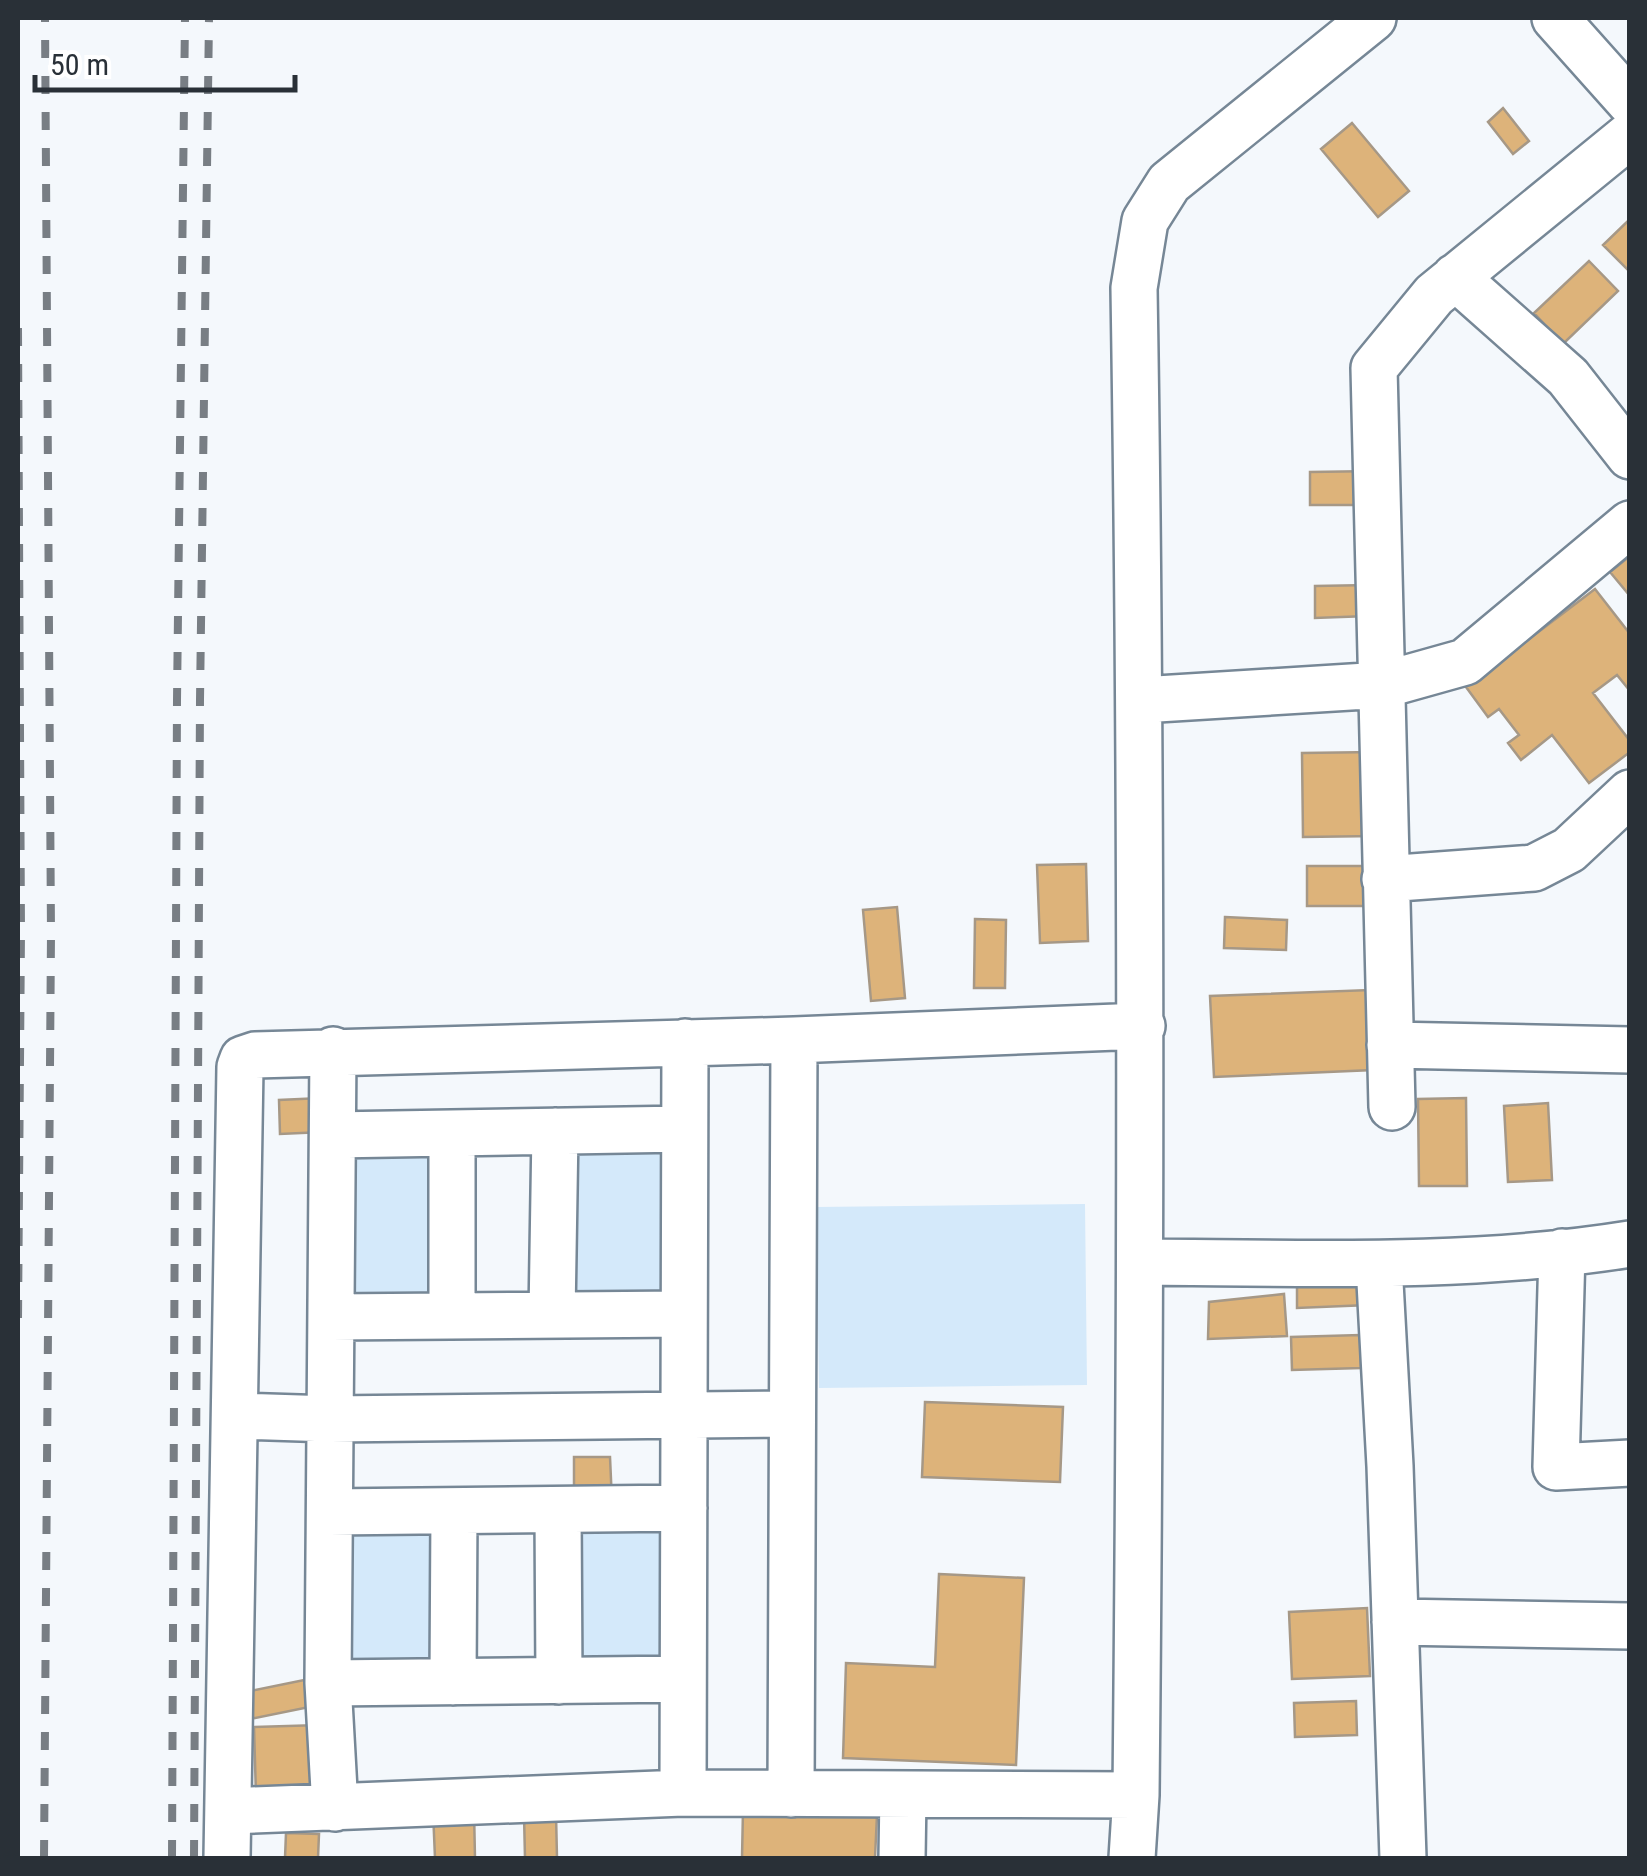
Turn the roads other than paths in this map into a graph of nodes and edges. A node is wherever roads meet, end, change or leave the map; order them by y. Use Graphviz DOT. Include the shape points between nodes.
graph roads {
  1 [pos="1373,18"];
  2 [pos="1555,18"];
  3 [pos="1630,102"];
  4 [pos="1630,134"];
  5 [pos="1455,277"];
  6 [pos="1630,456"];
  7 [pos="1630,524"];
  8 [pos="1383,684"];
  9 [pos="1141,700"];
  10 [pos="1630,793"];
  11 [pos="1385,879"];
  12 [pos="1142,1026"];
  13 [pos="794,1040"];
  14 [pos="685,1042"];
  15 [pos="1390,1046"];
  16 [pos="333,1050"];
  17 [pos="1630,1050"];
  18 [pos="1392,1107"];
  19 [pos="684,1129"];
  20 [pos="555,1131"];
  21 [pos="452,1133"];
  22 [pos="334,1135"];
  23 [pos="1630,1244"];
  24 [pos="1562,1252"];
  25 [pos="1141,1262"];
  26 [pos="1378,1264"];
  27 [pos="684,1314"];
  28 [pos="552,1315"];
  29 [pos="452,1316"];
  30 [pos="332,1317"];
  31 [pos="790,1414"];
  32 [pos="684,1415"];
  33 [pos="236,1416"];
  34 [pos="331,1419"];
  35 [pos="1630,1463"];
  36 [pos="684,1508"];
  37 [pos="558,1510"];
  38 [pos="454,1511"];
  39 [pos="330,1512"];
  40 [pos="1395,1622"];
  41 [pos="1630,1626"];
  42 [pos="683,1680"];
  43 [pos="559,1681"];
  44 [pos="453,1682"];
  45 [pos="328,1683"];
  46 [pos="683,1794"];
  47 [pos="791,1794"];
  48 [pos="903,1794"];
  49 [pos="1136,1795"];
  50 [pos="334,1808"];
  51 [pos="228,1812"];
  52 [pos="227,1858"];
  53 [pos="902,1858"];
  54 [pos="1132,1858"];
  55 [pos="1403,1858"];
  1 -- 9 [label="street" via="1170,183 1145,221 1134,288"];
  2 -- 3 [label="street"];
  4 -- 5 [label="street"];
  5 -- 6 [label="street" via="1568,376"];
  5 -- 8 [label="street" via="1374,368"];
  7 -- 8 [label="street" via="1465,662"];
  8 -- 9 [label="street"];
  8 -- 11 [label="street"];
  9 -- 12 [label="street"];
  10 -- 11 [label="street" via="1569,850 1534,868"];
  11 -- 15 [label="street"];
  12 -- 13 [label="street"];
  12 -- 25 [label="street"];
  13 -- 14 [label="street"];
  13 -- 31 [label="street"];
  14 -- 16 [label="street"];
  14 -- 19 [label="street"];
  15 -- 17 [label="street"];
  15 -- 18 [label="street"];
  16 -- 22 [label="street"];
  16 -- 33 [label="street" via="255,1054 240,1063"];
  19 -- 20 [label="street"];
  19 -- 27 [label="street"];
  20 -- 21 [label="street"];
  20 -- 28 [label="street"];
  21 -- 22 [label="street"];
  21 -- 29 [label="street"];
  22 -- 30 [label="street"];
  23 -- 24 [label="street"];
  24 -- 26 [label="street"];
  24 -- 35 [label="street" via="1556,1467"];
  25 -- 26 [label="street"];
  25 -- 49 [label="street"];
  26 -- 40 [label="street"];
  27 -- 28 [label="street"];
  27 -- 32 [label="street"];
  28 -- 29 [label="street"];
  29 -- 30 [label="street"];
  30 -- 34 [label="street"];
  31 -- 32 [label="street"];
  31 -- 47 [label="street"];
  32 -- 34 [label="street"];
  32 -- 36 [label="street"];
  33 -- 34 [label="street"];
  33 -- 51 [label="street"];
  34 -- 39 [label="street"];
  36 -- 37 [label="street"];
  36 -- 42 [label="street"];
  37 -- 38 [label="street"];
  37 -- 43 [label="street"];
  38 -- 39 [label="street"];
  38 -- 44 [label="street"];
  39 -- 45 [label="street"];
  40 -- 41 [label="street"];
  40 -- 55 [label="street"];
  42 -- 43 [label="street"];
  42 -- 46 [label="street"];
  43 -- 44 [label="street"];
  44 -- 45 [label="street"];
  45 -- 50 [label="street"];
  46 -- 47 [label="street"];
  46 -- 50 [label="street"];
  47 -- 48 [label="street"];
  48 -- 49 [label="street"];
  48 -- 53 [label="street"];
  49 -- 54 [label="street"];
  50 -- 51 [label="street"];
  51 -- 52 [label="street"];
}
